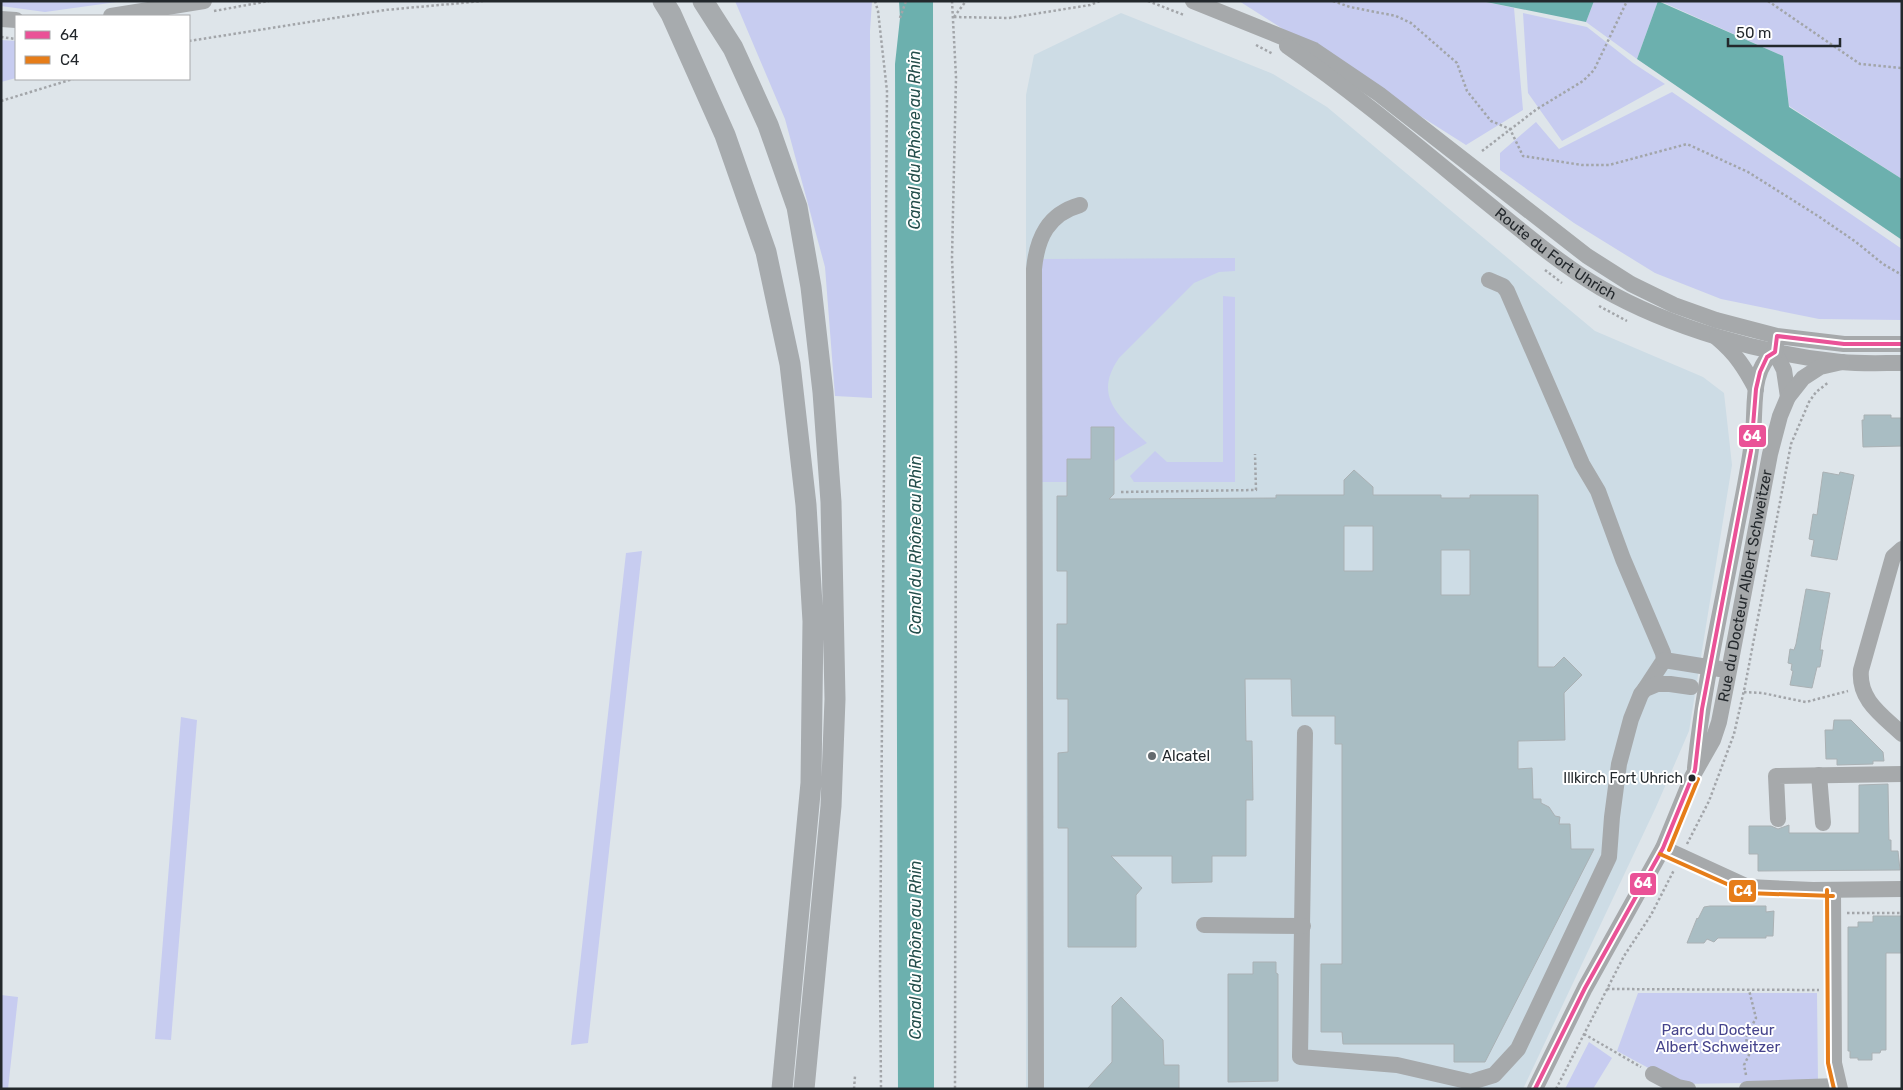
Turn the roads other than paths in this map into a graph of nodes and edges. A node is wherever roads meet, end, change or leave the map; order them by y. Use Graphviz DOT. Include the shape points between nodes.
graph roads {
  1 [pos="662,1"];
  2 [pos="703,1"];
  3 [pos="1193,1"];
  4 [pos="205,7"];
  5 [pos="121,15"];
  6 [pos="1,19"];
  7 [pos="15,20"];
  8 [pos="1263,29"];
  9 [pos="1080,205"];
  10 [pos="1490,280"];
  11 [pos="1715,336"];
  12 [pos="1777,336"];
  13 [pos="1902,344"];
  14 [pos="1775,352"];
  15 [pos="1842,362"];
  16 [pos="1902,364"];
  17 [pos="1756,389"];
  18 [pos="1788,397"];
  19 [pos="1902,549"];
  20 [pos="1664,660"];
  21 [pos="1710,668"];
  22 [pos="1730,670"];
  23 [pos="1691,687"];
  24 [pos="1646,689"];
  25 [pos="1305,733"];
  26 [pos="1902,734"];
  27 [pos="1695,770"];
  28 [pos="1902,774"];
  29 [pos="1819,775"];
  30 [pos="1778,819"];
  31 [pos="1823,824"];
  32 [pos="1663,848"];
  33 [pos="1902,889"];
  34 [pos="1833,890"];
  35 [pos="1204,925"];
  36 [pos="1303,926"];
  37 [pos="1653,1074"];
  38 [pos="1746,1083"];
  39 [pos="1839,1088"];
  40 [pos="782,1089"];
  41 [pos="804,1089"];
  42 [pos="1036,1089"];
  43 [pos="1535,1089"];
  44 [pos="1688,1089"];
  1 -- 40 [label="main road" via="671,14 725,135 766,252 790,364 805,495 813,621 811,783"];
  2 -- 41 [label="main road" via="733,48 745,74 768,125 796,207 811,287 823,392 831,502 835,699 831,806"];
  3 -- 8 [label="street, Route du Fort Uhrich"];
  4 -- 5 [label="street"];
  6 -- 7 [label="street"];
  8 -- 11 [label="street, Route du Fort Uhrich" via="1341,84 1557,259 1601,288 1646,311"];
  8 -- 12 [label="street, Route du Fort Uhrich" via="1314,50 1379,94 1587,256 1631,284 1674,305 1716,320"];
  9 -- 42 [label="street" via="1064,212 1046,228 1036,250 1034,269"];
  10 -- 20 [label="street" via="1507,291 1582,464 1598,491"];
  11 -- 14 [label="street, Route du Fort Uhrich"];
  11 -- 17 [label="street" via="1733,351"];
  12 -- 13 [label="street, Route du Fort Uhrich" via="1844,344"];
  12 -- 14 [label="street"];
  14 -- 15 [label="street, Route du Fort Uhrich"];
  14 -- 17 [label="street, Rue du Docteur Albert Schweitzer" via="1767,358"];
  14 -- 18 [label="street, Rue du Docteur Albert Schweitzer" via="1784,370"];
  15 -- 16 [label="street, Route du Fort Uhrich"];
  15 -- 18 [label="street, Rue du Docteur Albert Schweitzer" via="1820,367 1803,378"];
  17 -- 21 [label="street, Rue du Docteur Albert Schweitzer" via="1751,451"];
  18 -- 22 [label="street, Rue du Docteur Albert Schweitzer" via="1770,454"];
  19 -- 26 [label="street" via="1893,556 1861,670 1864,695"];
  20 -- 21 [label="street"];
  20 -- 24 [label="street"];
  21 -- 22 [label="street"];
  21 -- 27 [label="street, Rue du Docteur Albert Schweitzer"];
  22 -- 27 [label="street, Rue du Docteur Albert Schweitzer" via="1713,740"];
  23 -- 24 [label="street" via="1663,684"];
  24 -- 36 [label="street" via="1631,719 1619,764 1609,857 1518,1050 1494,1075 1471,1082 1397,1065 1300,1057"];
  25 -- 36 [label="street"];
  27 -- 32 [label="street, Rue du Docteur Albert Schweitzer"];
  28 -- 29 [label="street"];
  29 -- 30 [label="street" via="1776,776"];
  29 -- 31 [label="street"];
  32 -- 34 [label="street" via="1748,888"];
  32 -- 43 [label="street, Rue du Docteur Albert Schweitzer" via="1585,988"];
  33 -- 34 [label="street"];
  34 -- 39 [label="street" via="1834,1063"];
  35 -- 36 [label="street"];
  37 -- 44 [label="street"];
  38 -- 39 [label="street"];
}
